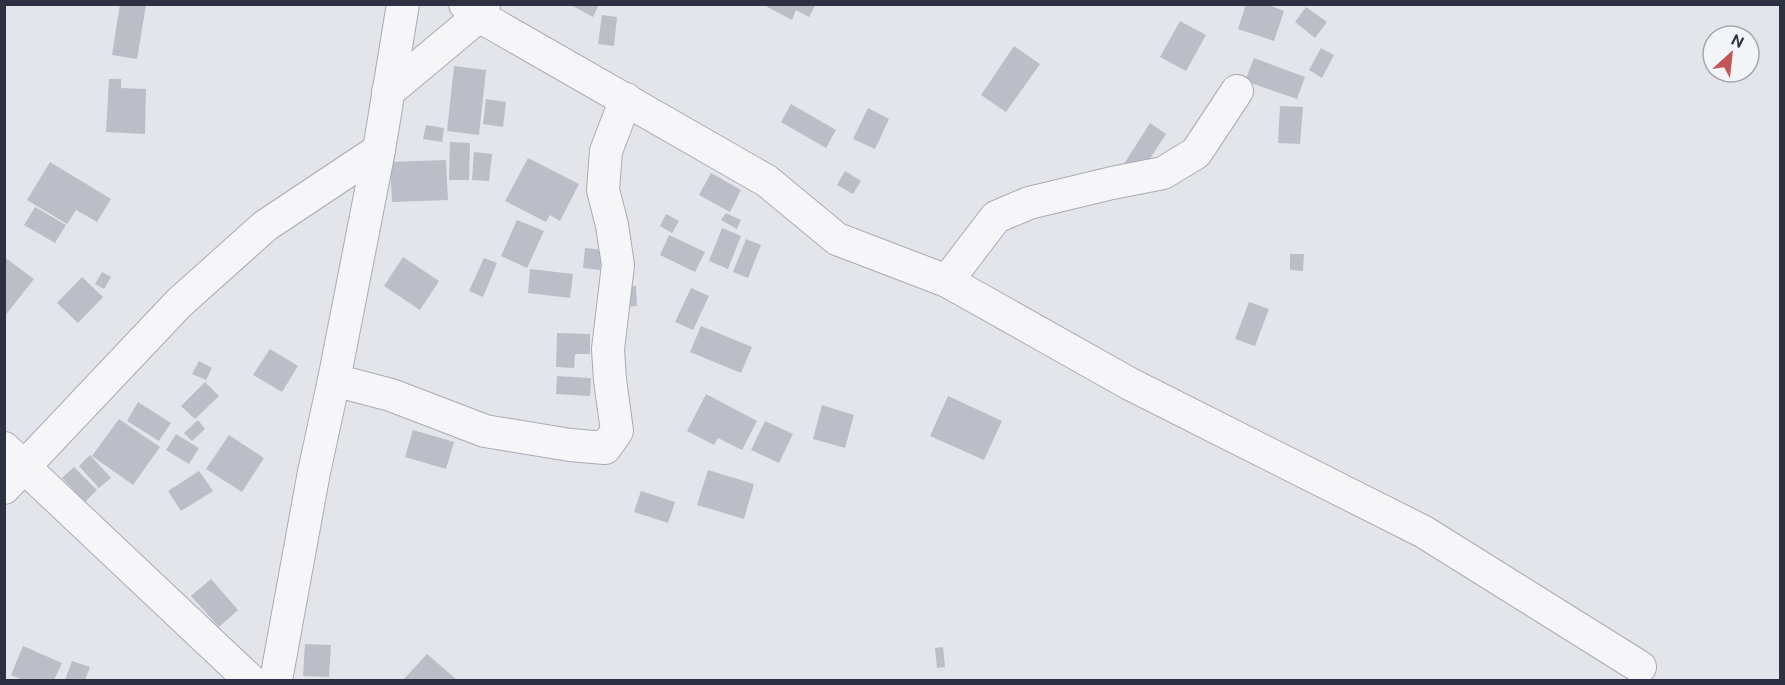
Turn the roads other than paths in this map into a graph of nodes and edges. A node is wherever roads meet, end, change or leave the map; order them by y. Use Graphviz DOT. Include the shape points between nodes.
graph roads {
  1 [pos="403,4"];
  2 [pos="476,8"];
  3 [pos="1237,91"];
  4 [pos="388,92"];
  5 [pos="626,99"];
  6 [pos="379,150"];
  7 [pos="947,281"];
  8 [pos="334,380"];
  9 [pos="11,467"];
  10 [pos="1640,667"];
  11 [pos="250,681"];
  12 [pos="276,681"];
  1 -- 4 [label="street"];
  2 -- 4 [label="street"];
  2 -- 5 [label="street"];
  3 -- 7 [label="street" via="1196,153 1163,173 1029,202 996,217"];
  4 -- 6 [label="street"];
  5 -- 7 [label="street" via="767,181 837,239"];
  5 -- 8 [label="street" via="606,151 603,190 618,265 608,349 616,430 605,448 485,431 391,395"];
  6 -- 8 [label="street"];
  6 -- 9 [label="street" via="265,226 179,303"];
  7 -- 10 [label="street" via="1130,384 1424,532"];
  8 -- 12 [label="street"];
  9 -- 11 [label="street"];
}
